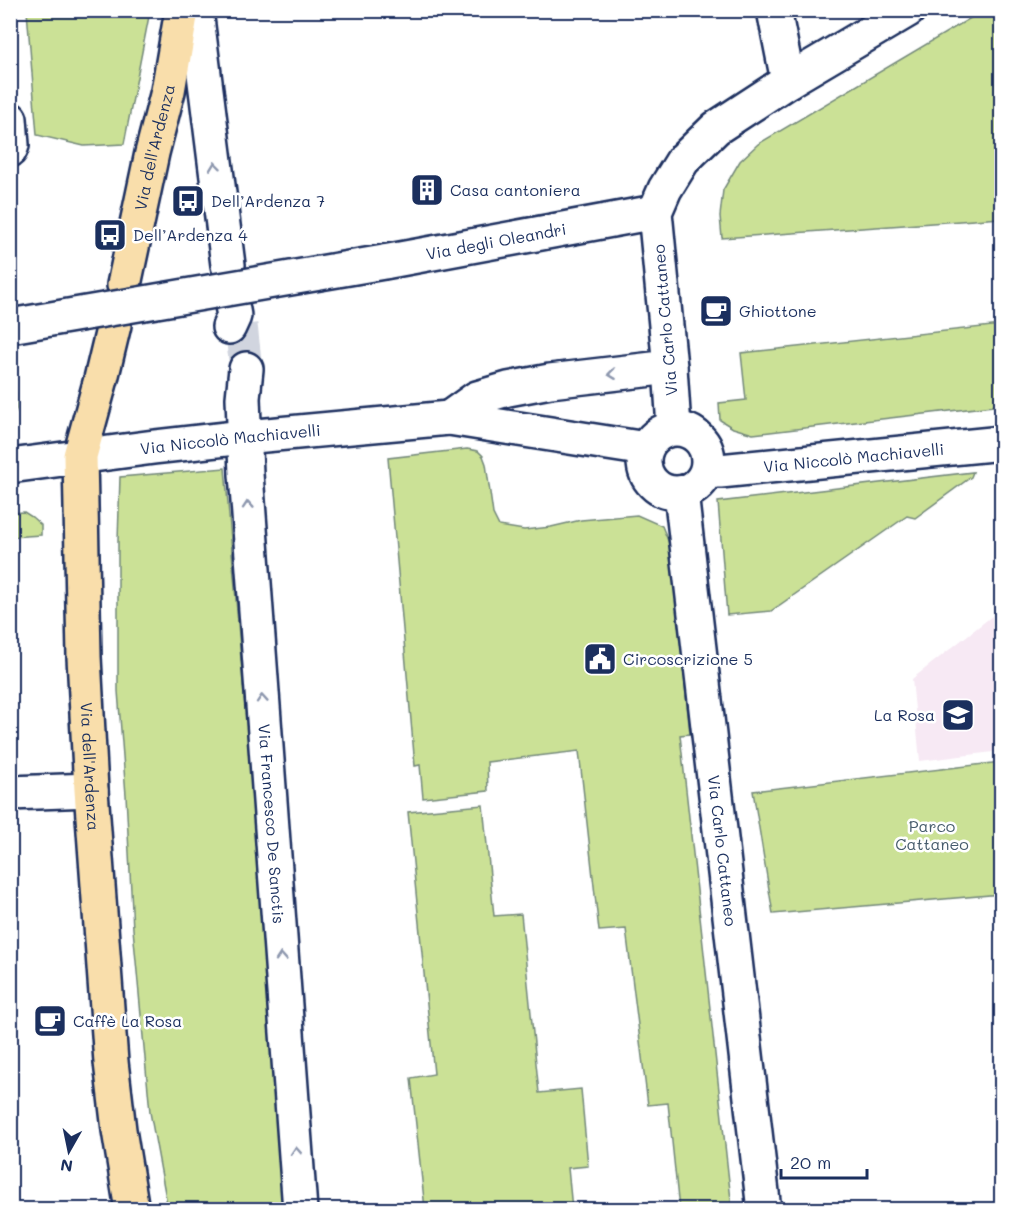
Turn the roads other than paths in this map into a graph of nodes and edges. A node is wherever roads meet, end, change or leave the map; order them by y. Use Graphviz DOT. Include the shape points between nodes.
graph roads {
  1 [pos="182,10"];
  2 [pos="196,10"];
  3 [pos="774,10"];
  4 [pos="908,10"];
  5 [pos="788,81"];
  6 [pos="10,120"];
  7 [pos="10,150"];
  8 [pos="655,212"];
  9 [pos="228,266"];
  10 [pos="124,285"];
  11 [pos="114,325"];
  12 [pos="10,326"];
  13 [pos="670,367"];
  14 [pos="240,379"];
  15 [pos="449,418"];
  16 [pos="674,428"];
  17 [pos="244,437"];
  18 [pos="1002,443"];
  19 [pos="646,449"];
  20 [pos="80,456"];
  21 [pos="10,466"];
  22 [pos="708,466"];
  23 [pos="681,493"];
  24 [pos="90,790"];
  25 [pos="10,793"];
  26 [pos="132,1209"];
  27 [pos="300,1209"];
  28 [pos="764,1209"];
  1 -- 10 [label="main road, Via dell'Ardenza" via="168,91"];
  9 -- 2 [label="street, one-way"];
  3 -- 5 [label="street"];
  4 -- 5 [label="street"];
  5 -- 8 [label="street" via="716,128 690,152 673,174"];
  6 -- 7 [label="street"];
  8 -- 12 [label="street, Via degli Oleandri, bridge"];
  8 -- 13 [label="street, Via Carlo Cattaneo"];
  11 -- 20 [label="main road, Via dell'Ardenza"];
  13 -- 15 [label="street, one-way" via="508,389 477,398"];
  13 -- 16 [label="street, Via Carlo Cattaneo"];
  14 -- 17 [label="street, Via Francesco De Sanctis"];
  15 -- 17 [label="street, Via Niccolò Machiavelli"];
  15 -- 19 [label="street, Via Niccolò Machiavelli"];
  16 -- 19 [label="street" via="657,435"];
  16 -- 22 [label="street" via="698,436 708,453"];
  17 -- 20 [label="street, Via Niccolò Machiavelli"];
  27 -- 17 [label="street, Via Francesco De Sanctis, one-way"];
  18 -- 22 [label="street, Via Niccolò Machiavelli" via="720,471"];
  19 -- 23 [label="street" via="644,465 650,479 663,491"];
  20 -- 21 [label="street, Via Niccolò Machiavelli"];
  20 -- 24 [label="main road, Via dell'Ardenza"];
  22 -- 23 [label="street" via="699,484"];
  23 -- 28 [label="street, Via Carlo Cattaneo"];
  24 -- 25 [label="street"];
  24 -- 26 [label="main road, Via dell'Ardenza" via="111,1062"];
}
